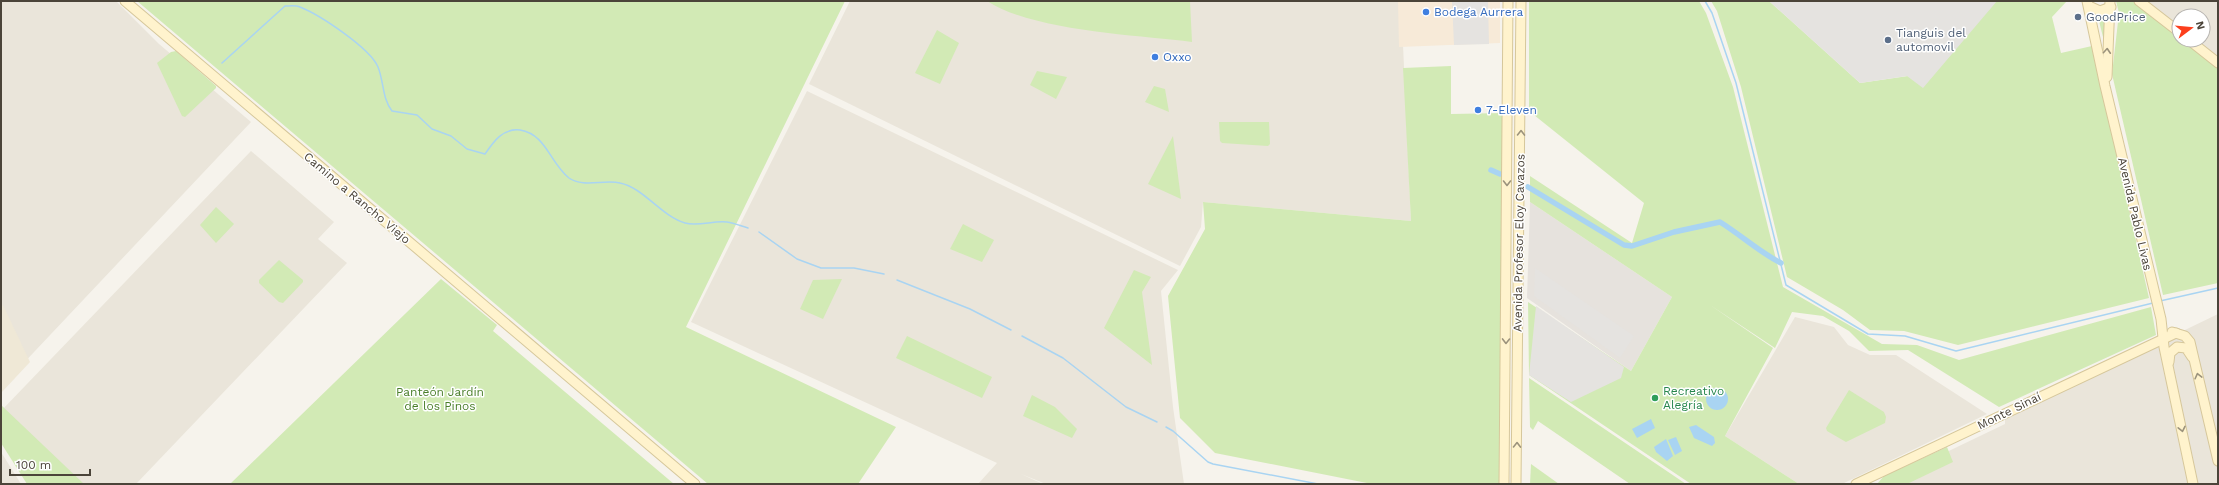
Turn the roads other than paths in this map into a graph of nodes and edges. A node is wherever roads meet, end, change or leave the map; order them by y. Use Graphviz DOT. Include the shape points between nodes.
graph roads {
  1 [pos="125,1"];
  2 [pos="1508,1"];
  3 [pos="1521,1"];
  4 [pos="2139,1"];
  5 [pos="2088,3"];
  6 [pos="2110,4"];
  7 [pos="2171,26"];
  8 [pos="1521,37"];
  9 [pos="2199,48"];
  10 [pos="1509,54"];
  11 [pos="2218,63"];
  12 [pos="1520,73"];
  13 [pos="2109,104"];
  14 [pos="1507,297"];
  15 [pos="1519,315"];
  16 [pos="2161,322"];
  17 [pos="1506,325"];
  18 [pos="2176,333"];
  19 [pos="2163,339"];
  20 [pos="1518,344"];
  21 [pos="2194,362"];
  22 [pos="2168,366"];
  23 [pos="2218,462"];
  24 [pos="695,484"];
  25 [pos="1504,484"];
  26 [pos="1516,484"];
  27 [pos="1856,484"];
  28 [pos="2194,484"];
  1 -- 24 [label="main road, Camino a Rancho Viejo"];
  2 -- 10 [label="main road, Avenida Profesor Eloy Cavazos"];
  3 -- 8 [label="main road, Avenida Profesor Eloy Cavazos"];
  4 -- 7 [label="main road"];
  5 -- 6 [label="main road" via="2100,11"];
  5 -- 13 [label="main road, Avenida Pablo Livas"];
  13 -- 6 [label="main road, Avenida Pablo Livas, one-way" via="2107,62"];
  8 -- 10 [label="main road" via="1519,44"];
  8 -- 12 [label="main road, Avenida Profesor Eloy Cavazos"];
  9 -- 11 [label="main road"];
  10 -- 12 [label="main road" via="1517,63"];
  10 -- 14 [label="main road, Avenida Profesor Eloy Cavazos, one-way"];
  15 -- 12 [label="main road, Avenida Profesor Eloy Cavazos, one-way"];
  13 -- 16 [label="main road, Avenida Pablo Livas"];
  14 -- 15 [label="main road" via="1511,315"];
  14 -- 17 [label="main road, Avenida Profesor Eloy Cavazos"];
  15 -- 20 [label="main road, Avenida Profesor Eloy Cavazos"];
  16 -- 18 [label="main road" via="2169,331"];
  16 -- 19 [label="main road, Avenida Pablo Livas"];
  17 -- 20 [label="main road" via="1514,327"];
  17 -- 25 [label="main road, Avenida Profesor Eloy Cavazos, one-way"];
  18 -- 19 [label="main road, Monte Sinaí"];
  18 -- 21 [label="main road" via="2188,339"];
  19 -- 22 [label="main road, Avenida Pablo Livas"];
  19 -- 27 [label="main road, Monte Sinaí"];
  26 -- 20 [label="main road, Avenida Profesor Eloy Cavazos, one-way"];
  21 -- 22 [label="main road" via="2186,348 2177,347 2170,353"];
  23 -- 21 [label="main road, one-way"];
  22 -- 28 [label="main road, Avenida Pablo Livas, one-way"];
}
